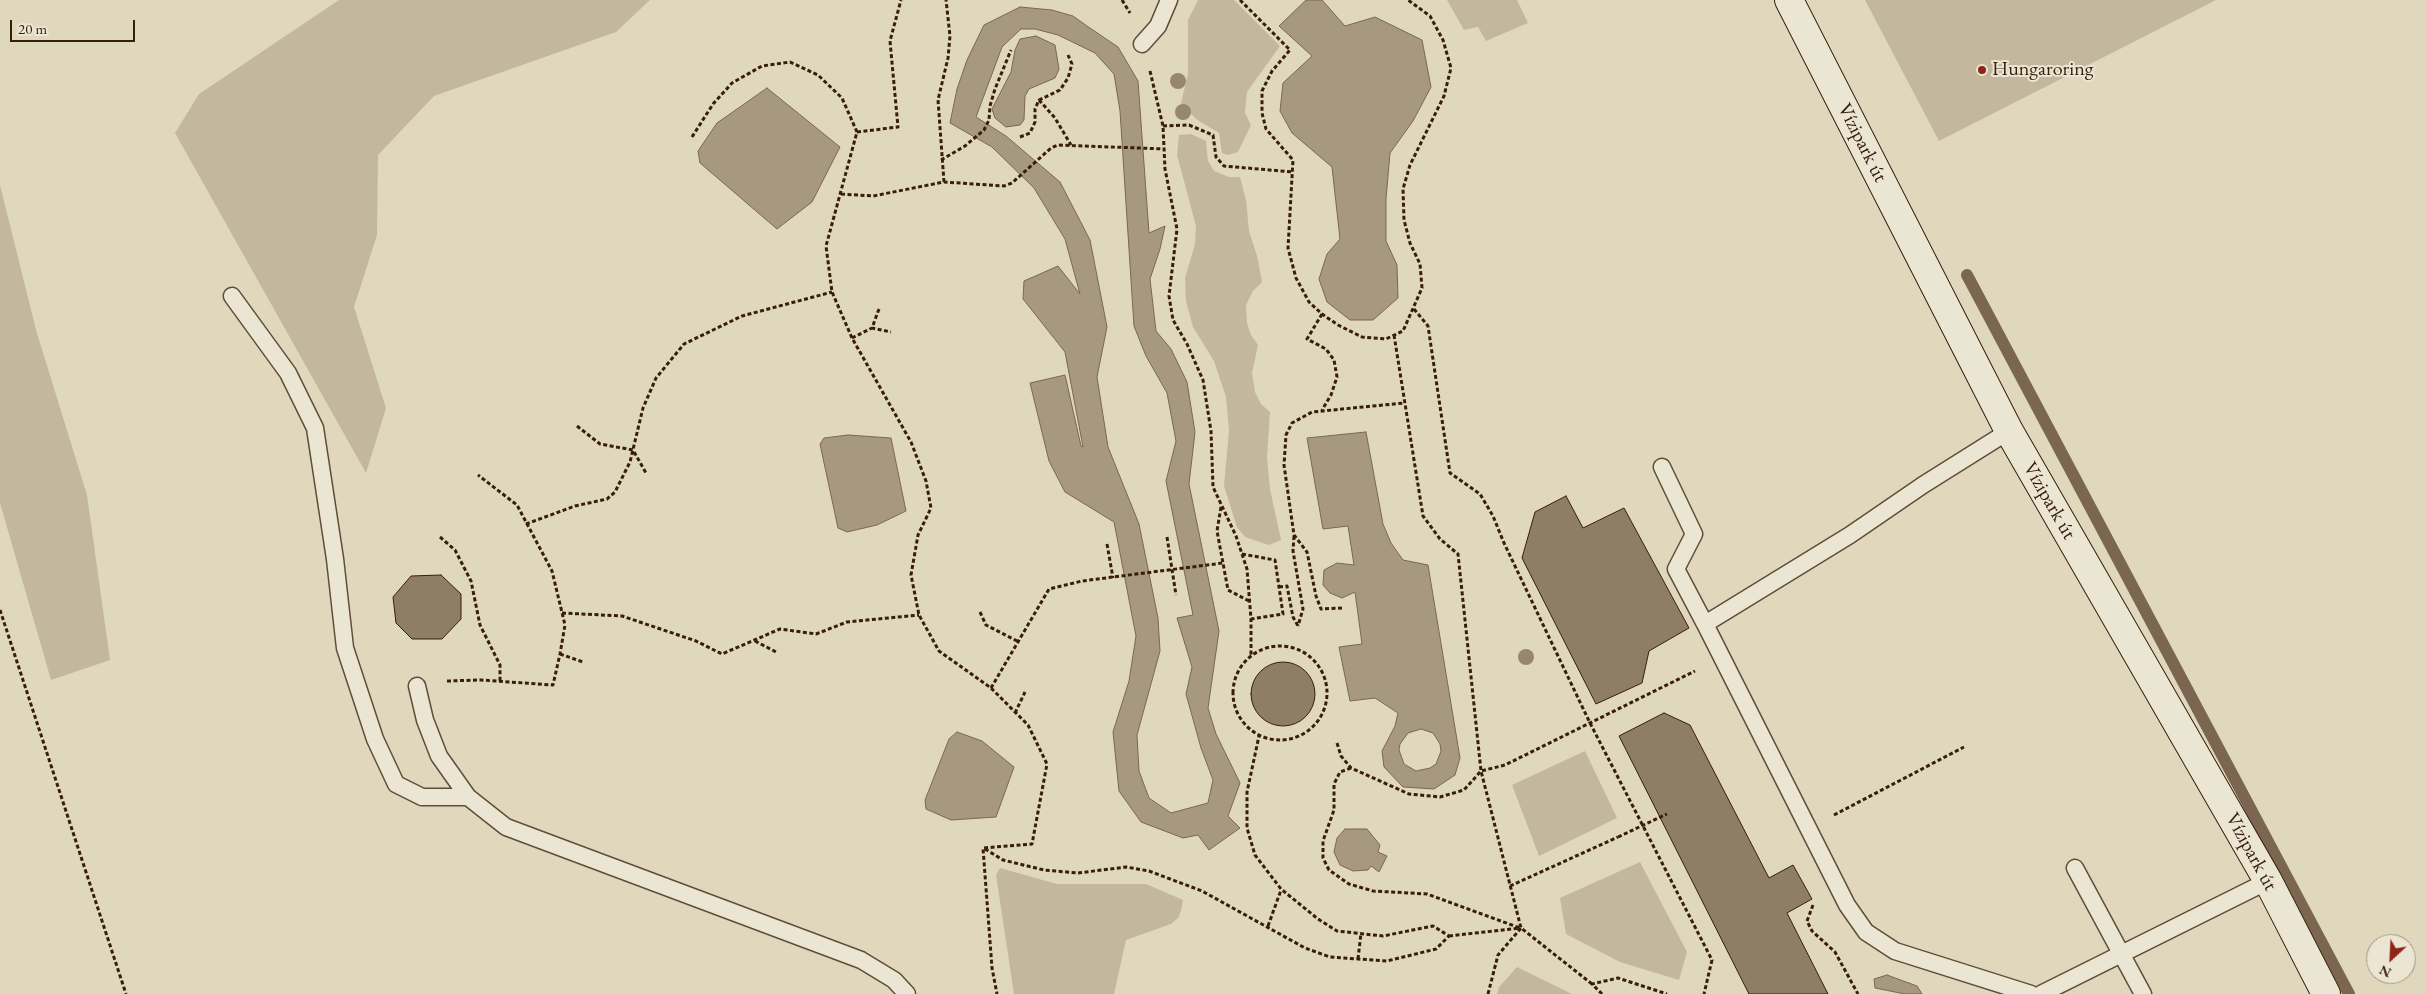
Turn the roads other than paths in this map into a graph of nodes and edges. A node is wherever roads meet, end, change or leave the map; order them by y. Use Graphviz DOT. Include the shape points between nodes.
graph roads {
  1 [pos="1170,0"];
  2 [pos="1789,0"];
  3 [pos="1142,44"];
  4 [pos="232,296"];
  5 [pos="2008,431"];
  6 [pos="1662,467"];
  7 [pos="1705,624"];
  8 [pos="417,686"];
  9 [pos="468,797"];
  10 [pos="2075,868"];
  11 [pos="2268,881"];
  12 [pos="2123,954"];
  13 [pos="907,994"];
  14 [pos="2031,994"];
  15 [pos="2041,994"];
  16 [pos="2143,994"];
  17 [pos="2326,994"];
  1 -- 3 [label="lane" via="1158,26"];
  2 -- 5 [label="street, Vízipark út"];
  4 -- 9 [label="lane" via="288,373 315,428 333,540 345,648 375,739 396,784 422,797"];
  5 -- 7 [label="lane" via="1850,535"];
  5 -- 11 [label="street, Vízipark út"];
  6 -- 7 [label="lane" via="1694,534 1676,569"];
  7 -- 14 [label="lane" via="1847,905 1866,932 1895,951"];
  8 -- 9 [label="lane" via="438,756"];
  9 -- 13 [label="lane" via="506,827 861,960 894,980"];
  10 -- 12 [label="lane"];
  11 -- 12 [label="lane"];
  11 -- 17 [label="street, Vízipark út"];
  12 -- 15 [label="lane"];
  12 -- 16 [label="lane"];
}
